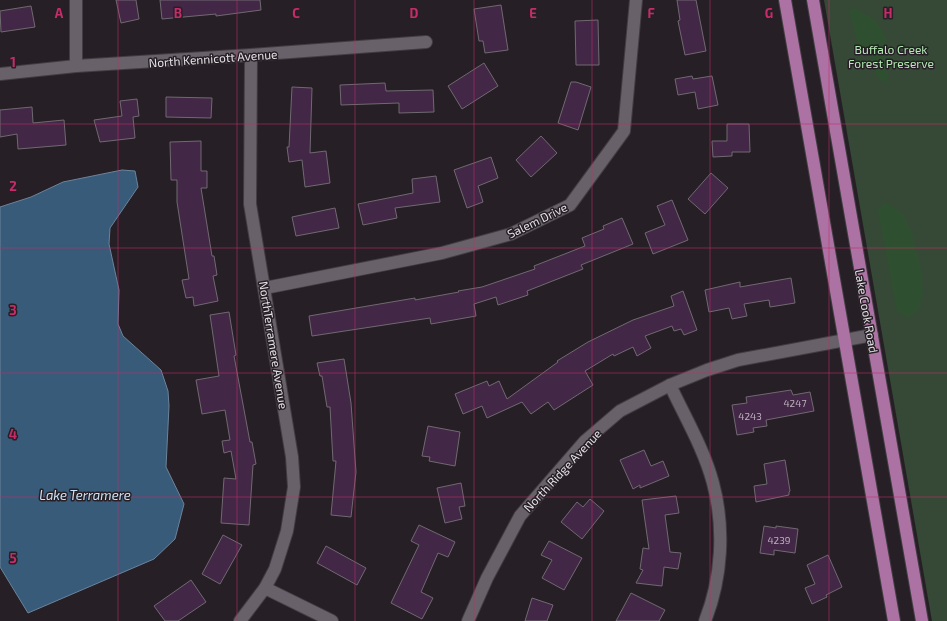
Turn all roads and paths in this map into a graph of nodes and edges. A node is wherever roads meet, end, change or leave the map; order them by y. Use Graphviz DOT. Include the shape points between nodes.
graph roads {
  1 [pos="76,0"];
  2 [pos="636,0"];
  3 [pos="785,0"];
  4 [pos="813,0"];
  5 [pos="426,42"];
  6 [pos="251,56"];
  7 [pos="76,66"];
  8 [pos="0,74"];
  9 [pos="265,288"];
  10 [pos="872,335"];
  11 [pos="844,340"];
  12 [pos="670,385"];
  13 [pos="265,588"];
  14 [pos="240,621"];
  15 [pos="332,621"];
  16 [pos="468,621"];
  17 [pos="704,621"];
  18 [pos="894,621"];
  19 [pos="922,621"];
  1 -- 7 [label="street"];
  2 -- 9 [label="street, Salem Drive" via="624,131 570,205 511,234 457,249"];
  3 -- 11 [label="main road"];
  4 -- 10 [label="main road, Lake Cook Road"];
  5 -- 6 [label="street, North Kennicott Avenue"];
  6 -- 7 [label="street, North Kennicott Avenue"];
  6 -- 9 [label="street, NorthTerramere Avenue" via="250,204"];
  7 -- 8 [label="street, North Kennicott Avenue"];
  9 -- 13 [label="street, NorthTerramere Avenue" via="292,457 294,487 288,531"];
  10 -- 11 [label="street, North Ridge Avenue"];
  10 -- 19 [label="main road, Lake Cook Road"];
  11 -- 12 [label="street, North Ridge Avenue" via="738,360"];
  11 -- 18 [label="main road"];
  12 -- 16 [label="street, North Ridge Avenue" via="620,411 591,436 520,516 487,578"];
  12 -- 17 [label="street" via="713,483 719,515 720,548 716,585"];
  13 -- 14 [label="street, NorthTerramere Avenue"];
  13 -- 15 [label="street"];
}
